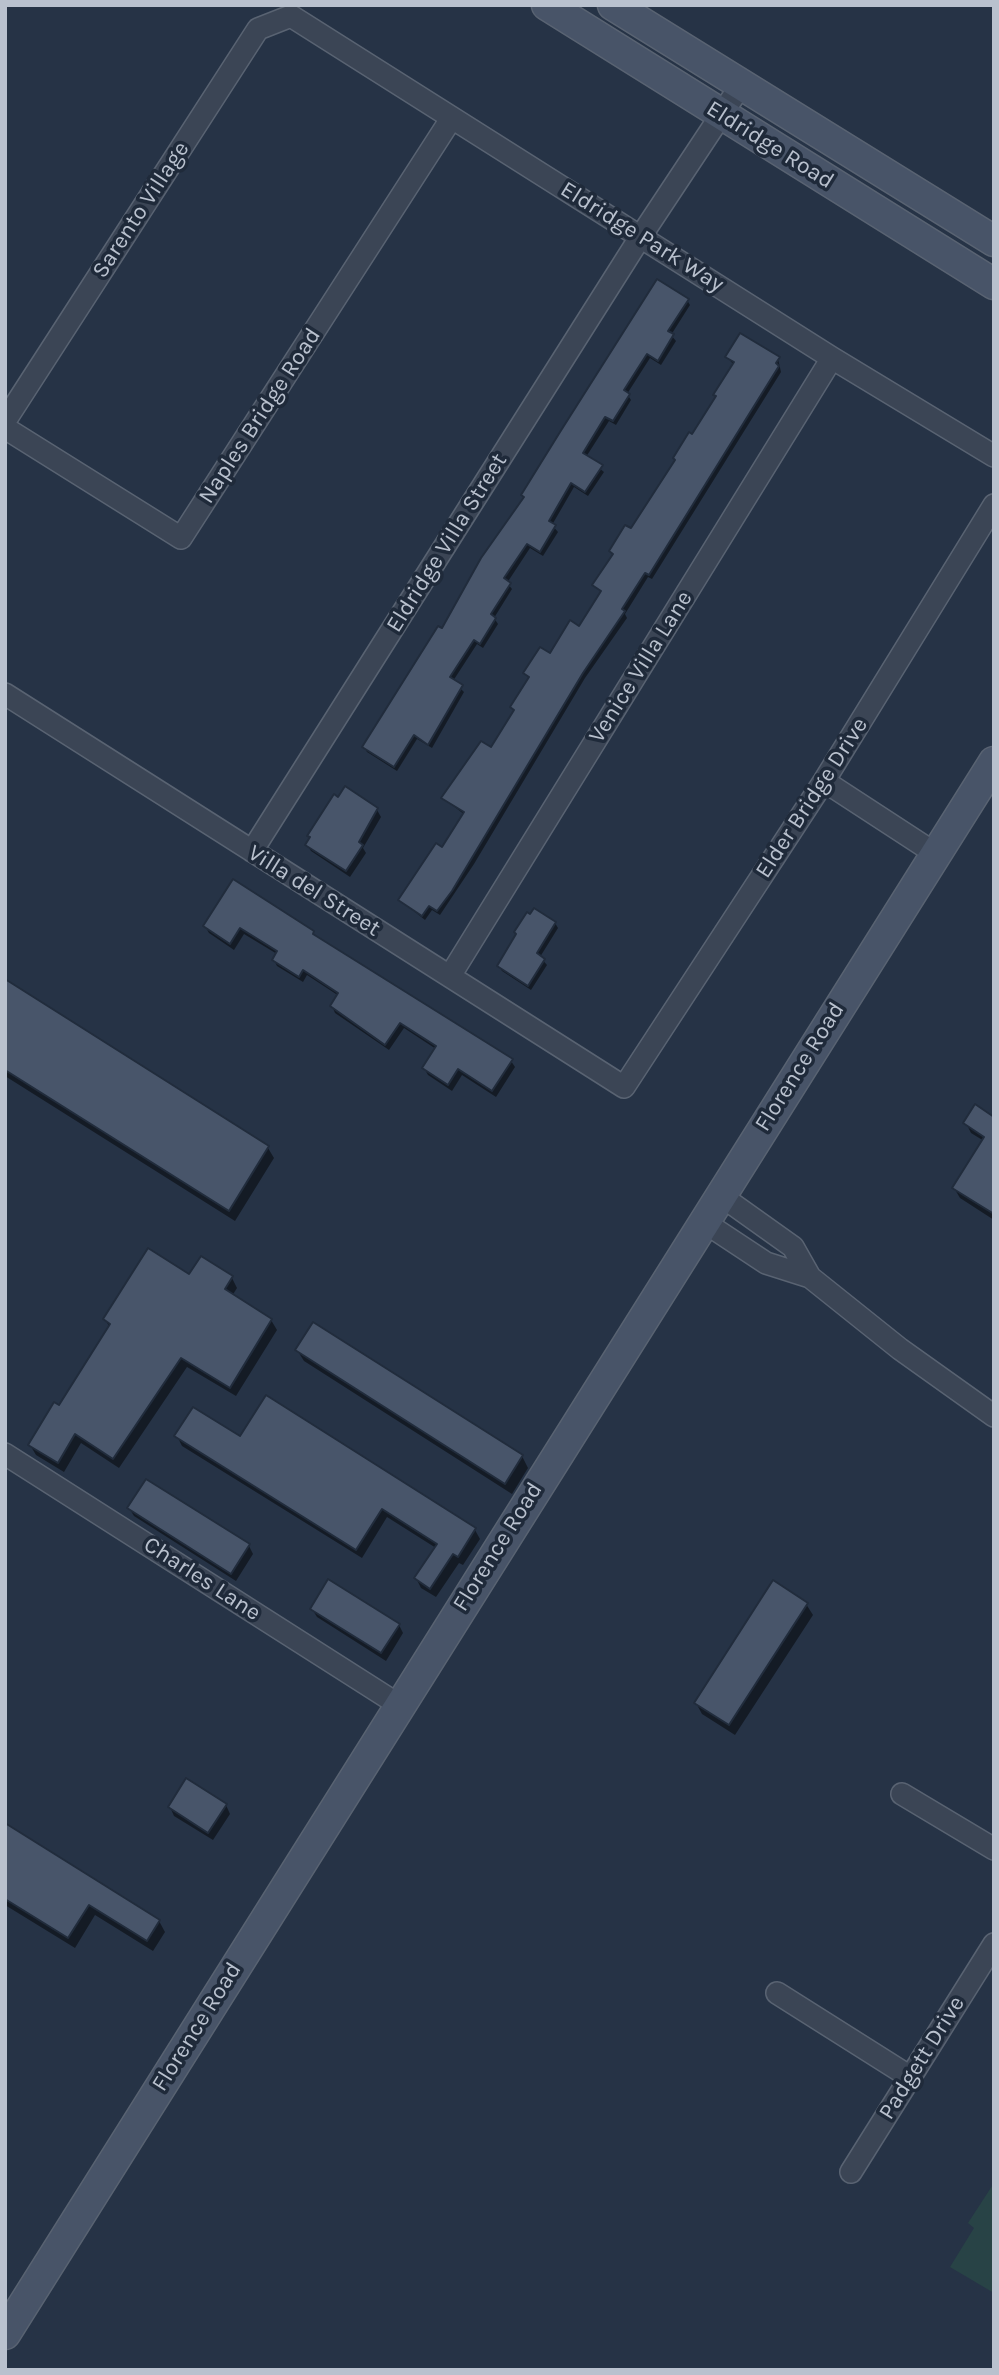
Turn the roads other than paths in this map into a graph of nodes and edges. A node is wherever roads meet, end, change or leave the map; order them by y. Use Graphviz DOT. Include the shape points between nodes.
graph roads {
  1 [pos="547,5"];
  2 [pos="612,5"];
  3 [pos="291,16"];
  4 [pos="741,85"];
  5 [pos="722,116"];
  6 [pos="451,119"];
  7 [pos="641,236"];
  8 [pos="994,241"];
  9 [pos="994,284"];
  10 [pos="832,358"];
  11 [pos="5,421"];
  12 [pos="5,428"];
  13 [pos="994,456"];
  14 [pos="994,505"];
  15 [pos="5,694"];
  16 [pos="994,762"];
  17 [pos="824,781"];
  18 [pos="252,851"];
  19 [pos="936,854"];
  20 [pos="450,976"];
  21 [pos="624,1087"];
  22 [pos="720,1195"];
  23 [pos="704,1222"];
  24 [pos="810,1277"];
  25 [pos="994,1416"];
  26 [pos="5,1454"];
  27 [pos="399,1705"];
  28 [pos="902,1794"];
  29 [pos="994,1849"];
  30 [pos="994,1944"];
  31 [pos="777,1993"];
  32 [pos="910,2077"];
  33 [pos="850,2172"];
  34 [pos="5,2334"];
  1 -- 5 [label="street, Eldridge Road"];
  2 -- 4 [label="street, Eldridge Road"];
  3 -- 6 [label="street, Eldridge Park Way"];
  3 -- 11 [label="street, Sarento Village" via="258,29"];
  4 -- 5 [label="street, Eldridge Villa Street"];
  4 -- 8 [label="street, Eldridge Road"];
  5 -- 7 [label="street, Eldridge Villa Street"];
  5 -- 9 [label="street, Eldridge Road"];
  6 -- 7 [label="street, Eldridge Park Way"];
  6 -- 12 [label="street, Naples Bridge Road" via="181,538"];
  7 -- 10 [label="street, Eldridge Park Way"];
  7 -- 18 [label="street, Eldridge Villa Street"];
  10 -- 13 [label="street, Eldridge Park Way"];
  10 -- 20 [label="street, Venice Villa Lane"];
  14 -- 17 [label="street, Elder Bridge Drive"];
  15 -- 18 [label="street, Villa del Street"];
  16 -- 19 [label="street, Florence Road"];
  17 -- 19 [label="street"];
  17 -- 21 [label="street, Elder Bridge Drive"];
  18 -- 20 [label="street, Villa del Street"];
  19 -- 22 [label="street, Florence Road"];
  20 -- 21 [label="street, Villa del Street"];
  22 -- 23 [label="street, Florence Road"];
  22 -- 24 [label="street" via="793,1247"];
  23 -- 24 [label="street" via="766,1263"];
  23 -- 27 [label="street, Florence Road"];
  24 -- 25 [label="street"];
  26 -- 27 [label="street, Charles Lane"];
  27 -- 34 [label="street, Florence Road"];
  28 -- 29 [label="street"];
  30 -- 32 [label="street, Padgett Drive"];
  31 -- 32 [label="street"];
  32 -- 33 [label="street, Padgett Drive"];
}
